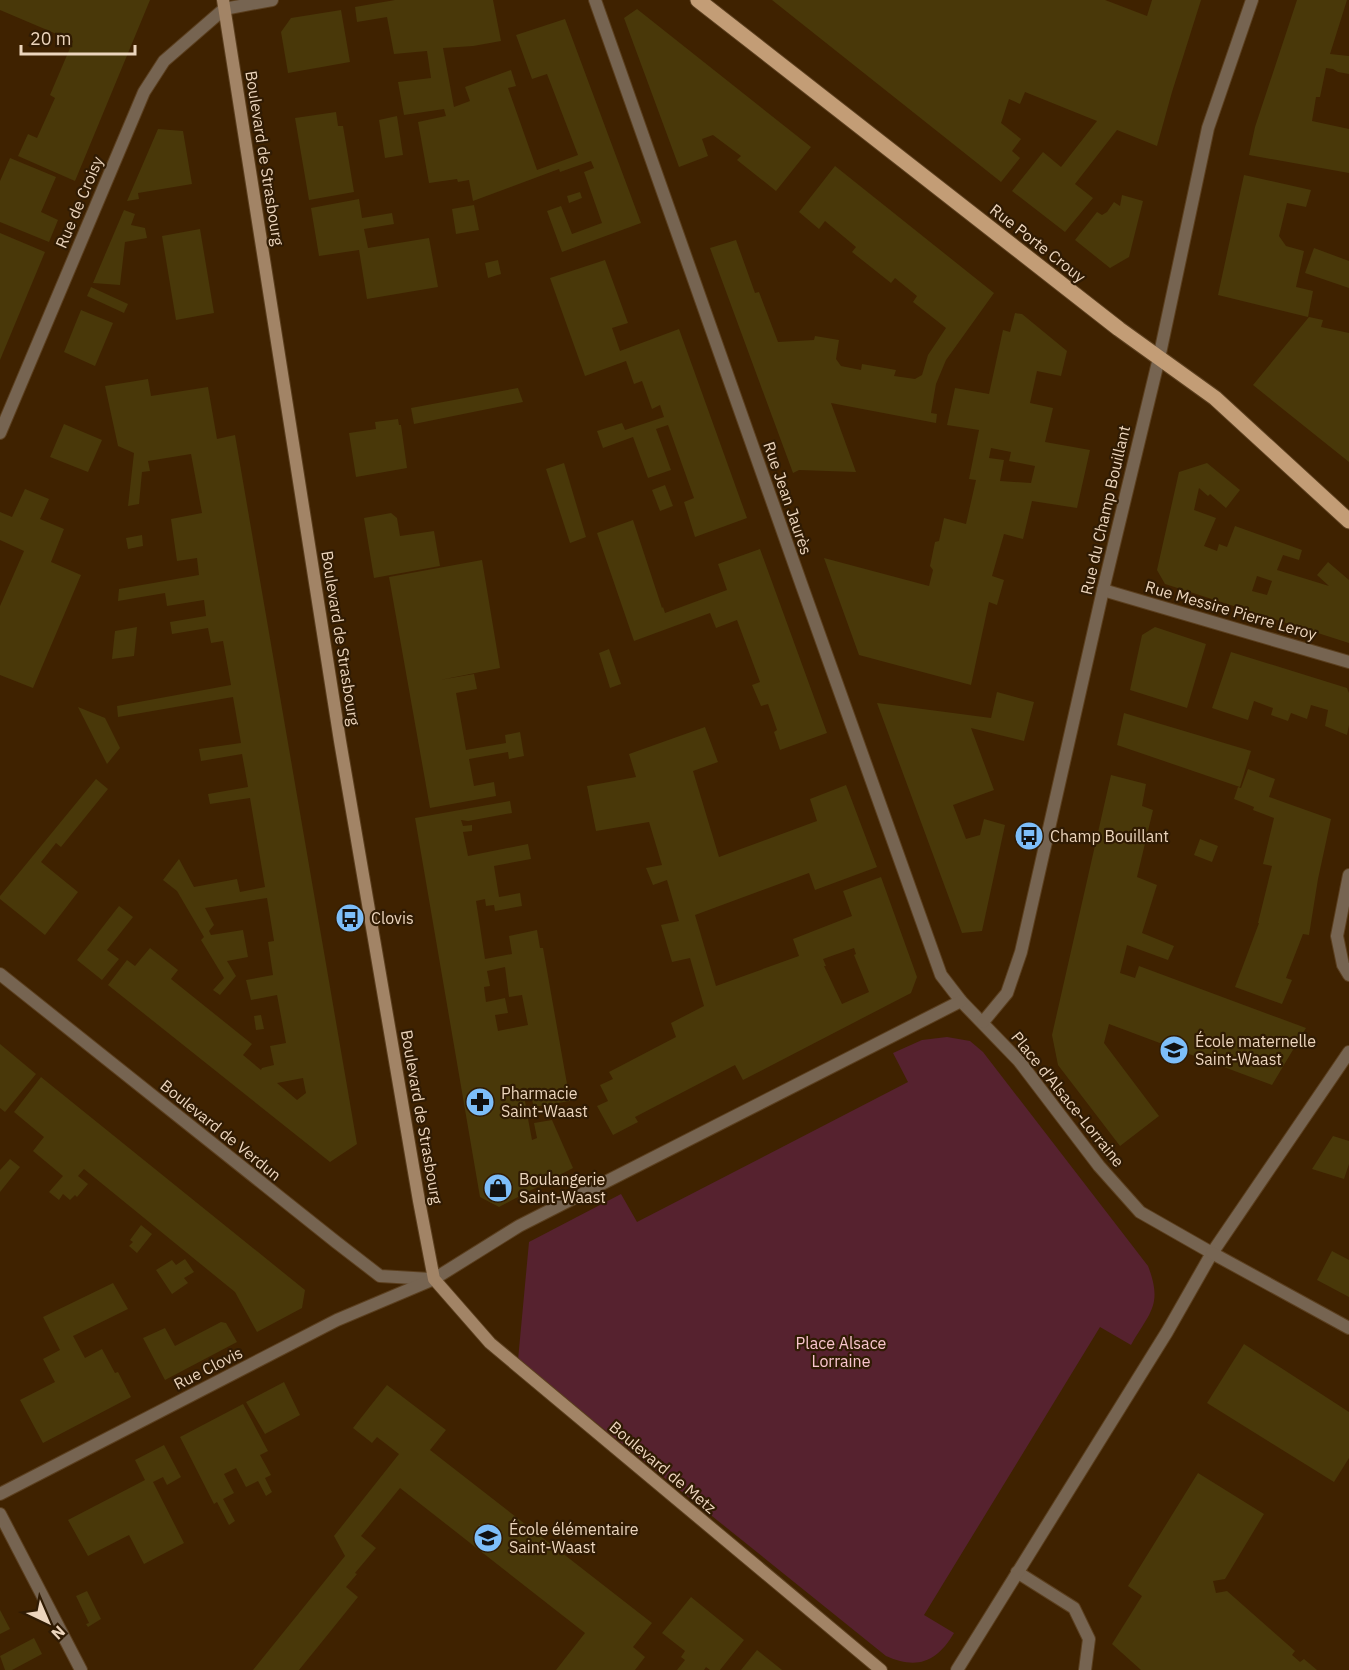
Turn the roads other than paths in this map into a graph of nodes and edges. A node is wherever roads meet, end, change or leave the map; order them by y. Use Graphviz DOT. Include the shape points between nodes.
graph roads {
  1 [pos="273,0"];
  2 [pos="595,0"];
  3 [pos="698,0"];
  4 [pos="1252,0"];
  5 [pos="224,5"];
  6 [pos="1159,358"];
  7 [pos="0,433"];
  8 [pos="1349,521"];
  9 [pos="1103,590"];
  10 [pos="1349,662"];
  11 [pos="1349,874"];
  12 [pos="0,974"];
  13 [pos="1349,975"];
  14 [pos="961,1000"];
  15 [pos="983,1022"];
  16 [pos="1349,1052"];
  17 [pos="1212,1253"];
  18 [pos="434,1279"];
  19 [pos="1349,1328"];
  20 [pos="0,1494"];
  21 [pos="0,1514"];
  22 [pos="1017,1572"];
  23 [pos="81,1670"];
  24 [pos="880,1670"];
  25 [pos="957,1670"];
  26 [pos="1085,1670"];
  1 -- 5 [label="street"];
  2 -- 14 [label="street, Rue Jean Jaurès" via="941,975"];
  3 -- 6 [label="main road, Rue Porte Crouy"];
  4 -- 6 [label="street, Rue du Champ Bouillant" via="1208,128"];
  5 -- 7 [label="street, Rue de Croisy" via="164,61 144,92"];
  5 -- 18 [label="main road, Boulevard de Strasbourg" via="342,753"];
  6 -- 8 [label="main road, Rue Porte Crouy" via="1215,398"];
  6 -- 9 [label="street, Rue du Champ Bouillant"];
  9 -- 10 [label="street, Rue Messire Pierre Leroy"];
  9 -- 15 [label="street, Rue du Champ Bouillant" via="1021,952 1007,993"];
  11 -- 13 [label="street" via="1337,936"];
  12 -- 18 [label="street, Boulevard de Verdun" via="380,1275"];
  14 -- 15 [label="street, Place d'Alsace-Lorraine"];
  14 -- 18 [label="street" via="519,1226"];
  15 -- 17 [label="street, Place d'Alsace-Lorraine" via="1140,1212"];
  16 -- 17 [label="street"];
  17 -- 19 [label="street, Place d'Alsace-Lorraine"];
  17 -- 22 [label="street"];
  18 -- 20 [label="street, Rue Clovis" via="337,1320"];
  18 -- 24 [label="main road, Boulevard de Metz" via="490,1343"];
  21 -- 23 [label="street"];
  22 -- 25 [label="street"];
  22 -- 26 [label="street" via="1074,1608 1089,1639"];
}
